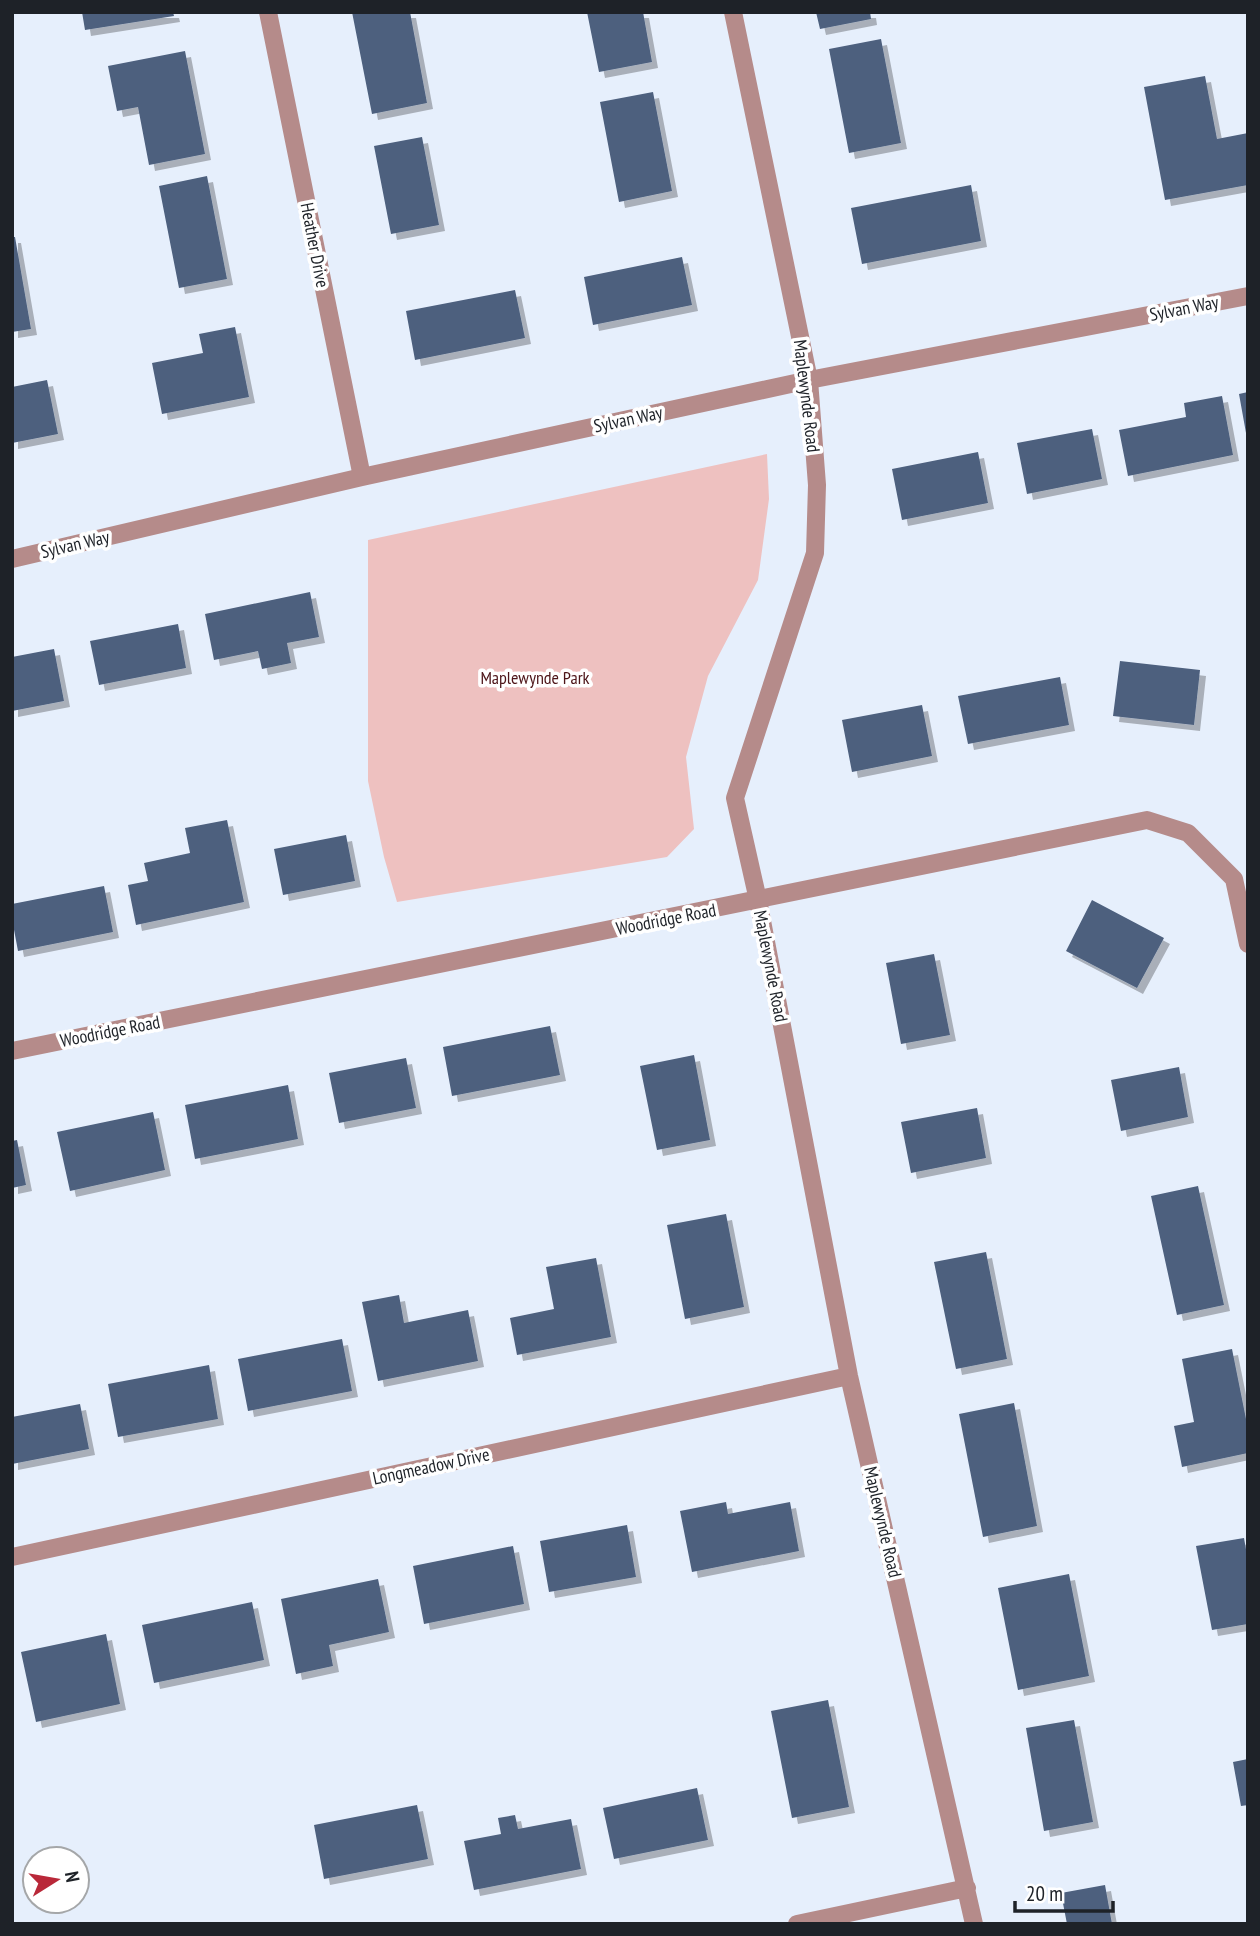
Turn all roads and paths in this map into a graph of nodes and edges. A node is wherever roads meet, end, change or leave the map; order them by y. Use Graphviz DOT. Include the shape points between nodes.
graph roads {
  1 [pos="268,12"];
  2 [pos="733,12"];
  3 [pos="1248,296"];
  4 [pos="809,380"];
  5 [pos="362,477"];
  6 [pos="12,559"];
  7 [pos="758,900"];
  8 [pos="1248,944"];
  9 [pos="12,1051"];
  10 [pos="849,1376"];
  11 [pos="12,1557"];
  12 [pos="967,1888"];
  13 [pos="797,1924"];
  14 [pos="974,1924"];
  1 -- 5 [label="street, Heather Drive"];
  2 -- 4 [label="street, Maplewynde Road"];
  3 -- 4 [label="street, Sylvan Way"];
  4 -- 5 [label="street, Sylvan Way"];
  4 -- 7 [label="street, Maplewynde Road" via="817,485 816,553 735,798"];
  5 -- 6 [label="street, Sylvan Way"];
  7 -- 8 [label="street, Woodridge Road" via="1147,820 1188,833 1234,879"];
  7 -- 9 [label="street, Woodridge Road"];
  7 -- 10 [label="street, Maplewynde Road"];
  10 -- 11 [label="street, Longmeadow Drive"];
  10 -- 12 [label="street, Maplewynde Road"];
  12 -- 13 [label="street"];
  12 -- 14 [label="street, Maplewynde Road"];
}
